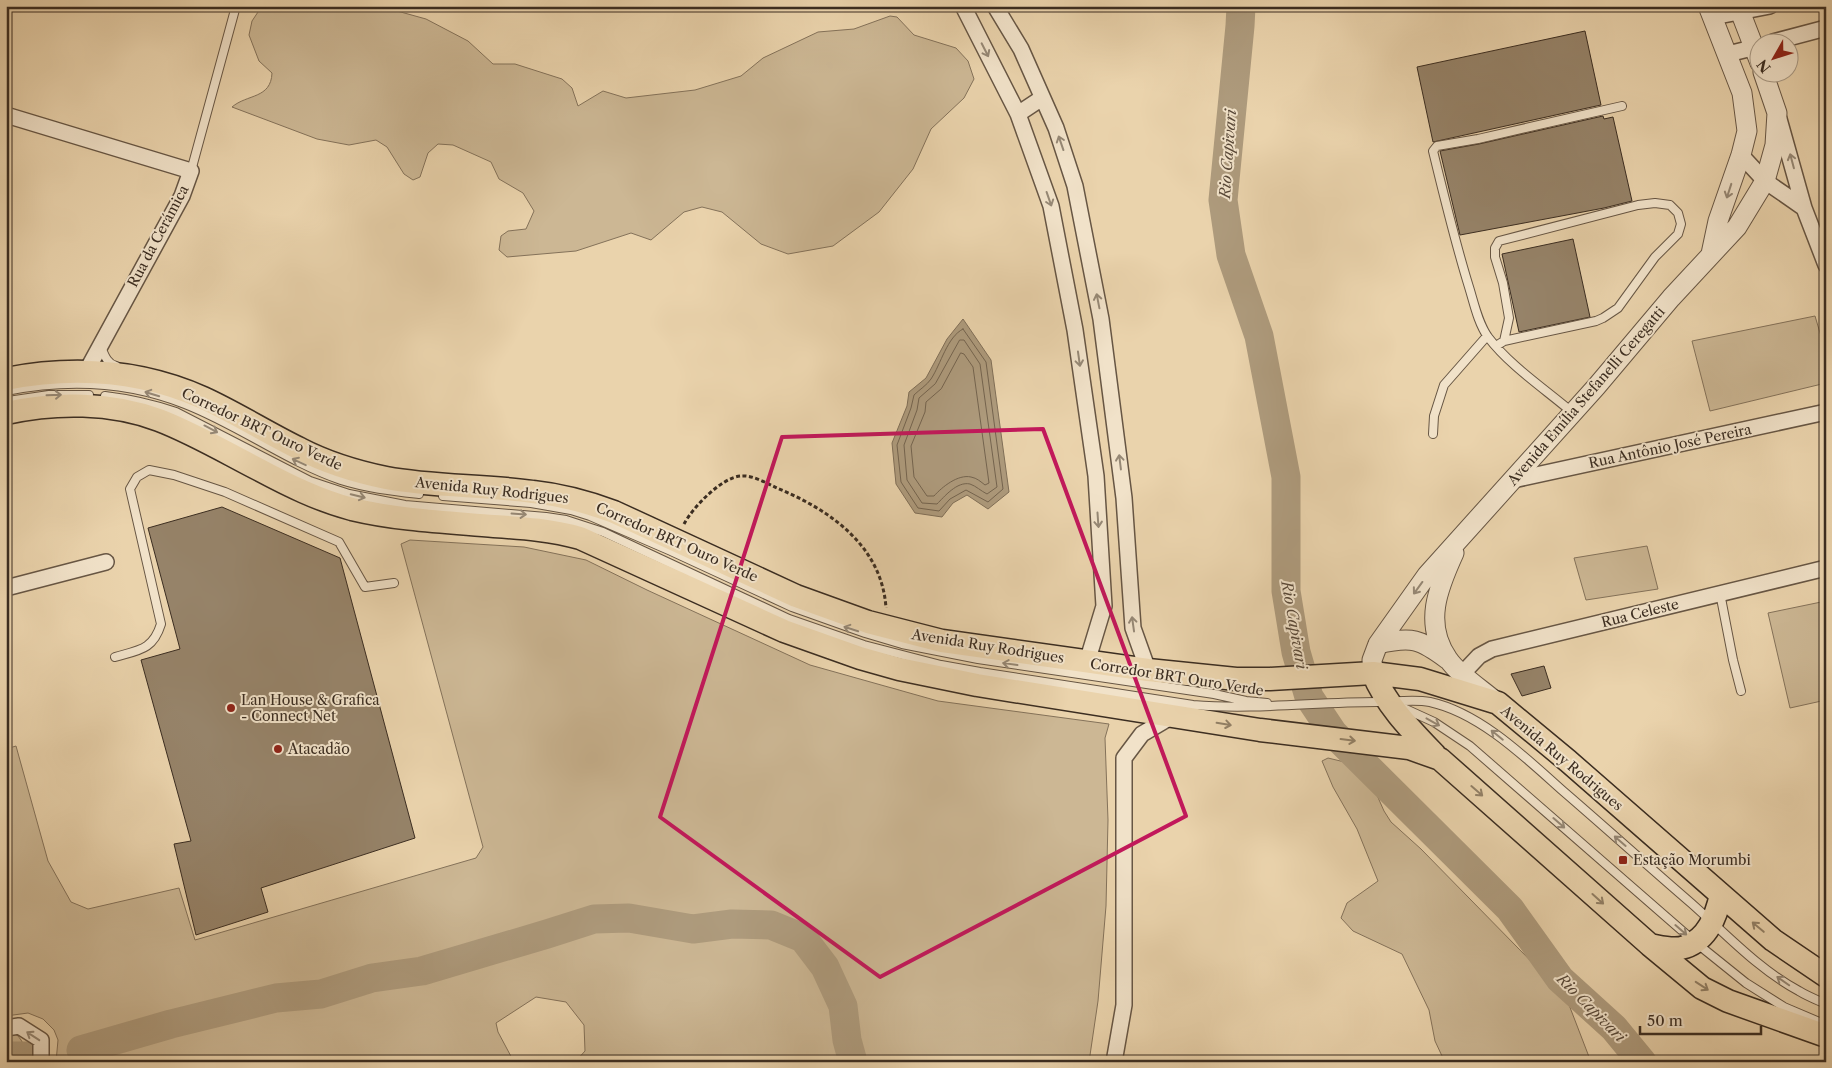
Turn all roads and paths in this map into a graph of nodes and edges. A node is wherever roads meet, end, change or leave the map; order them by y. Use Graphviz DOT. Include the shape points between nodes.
graph roads {
  1 [pos="236,6"];
  2 [pos="963,6"];
  3 [pos="995,6"];
  4 [pos="1770,6"];
  5 [pos="1740,9"];
  6 [pos="1711,11"];
  7 [pos="1826,28"];
  8 [pos="1750,33"];
  9 [pos="1800,35"];
  10 [pos="1750,53"];
  11 [pos="1728,54"];
  12 [pos="1766,82"];
  13 [pos="1042,98"];
  14 [pos="1622,106"];
  15 [pos="1777,113"];
  16 [pos="1018,114"];
  17 [pos="6,115"];
  18 [pos="1741,155"];
  19 [pos="191,170"];
  20 [pos="1765,181"];
  21 [pos="1804,208"];
  22 [pos="1711,255"];
  23 [pos="1826,265"];
  24 [pos="1487,336"];
  25 [pos="1504,341"];
  26 [pos="100,345"];
  27 [pos="1496,346"];
  28 [pos="86,372"];
  29 [pos="6,379"];
  30 [pos="187,383"];
  31 [pos="6,391"];
  32 [pos="6,402"];
  33 [pos="1826,412"];
  34 [pos="6,413"];
  35 [pos="1573,413"];
  36 [pos="1433,434"];
  37 [pos="294,436"];
  38 [pos="386,478"];
  39 [pos="1513,480"];
  40 [pos="427,494"];
  41 [pos="436,495"];
  42 [pos="1461,538"];
  43 [pos="676,540"];
  44 [pos="106,562"];
  45 [pos="1826,568"];
  46 [pos="8,583"];
  47 [pos="394,583"];
  48 [pos="1720,593"];
  49 [pos="884,626"];
  50 [pos="1378,644"];
  51 [pos="115,657"];
  52 [pos="1448,660"];
  53 [pos="1088,662"];
  54 [pos="1148,670"];
  55 [pos="1372,673"];
  56 [pos="1463,673"];
  57 [pos="1741,691"];
  58 [pos="1388,702"];
  59 [pos="1498,703"];
  60 [pos="1286,706"];
  61 [pos="1174,716"];
  62 [pos="1440,759"];
  63 [pos="1722,895"];
  64 [pos="1712,922"];
  65 [pos="1695,942"];
  66 [pos="1650,945"];
  67 [pos="1826,976"];
  68 [pos="1826,1004"];
  69 [pos="1826,1025"];
  70 [pos="6,1028"];
  71 [pos="1826,1036"];
  72 [pos="41,1062"];
  73 [pos="1114,1062"];
  1 -- 19 [label="lane, Rua da Cerámica"];
  2 -- 16 [label="street, one-way"];
  3 -- 13 [label="street" via="1021,49"];
  4 -- 5 [label="street"];
  5 -- 6 [label="street"];
  5 -- 8 [label="street"];
  6 -- 11 [label="street"];
  7 -- 9 [label="street"];
  10 -- 11 [label="street"];
  11 -- 18 [label="street" via="1745,112 1746,131"];
  12 -- 15 [label="street, Avenida Emília Stefanelli Ceregatti"];
  13 -- 16 [label="street"];
  54 -- 13 [label="street, one-way" via="1133,628 1124,498 1101,318 1075,186 1056,128"];
  14 -- 24 [label="lane" via="1437,146 1433,150 1451,226"];
  15 -- 20 [label="street, Avenida Emília Stefanelli Ceregatti" via="1775,145"];
  21 -- 15 [label="street, Avenida Emília Stefanelli Ceregatti, one-way"];
  16 -- 53 [label="street, one-way" via="1051,206 1075,330 1096,476 1104,606"];
  17 -- 19 [label="street"];
  18 -- 20 [label="street"];
  18 -- 22 [label="street, one-way" via="1718,221"];
  19 -- 26 [label="street, Rua da Cerámica" via="182,196"];
  20 -- 21 [label="street"];
  20 -- 22 [label="street, Avenida Emília Stefanelli Ceregatti" via="1736,227"];
  21 -- 23 [label="street, Avenida Emília Stefanelli Ceregatti"];
  22 -- 35 [label="street, Avenida Emília Stefanelli Ceregatti"];
  24 -- 27 [label="lane"];
  24 -- 36 [label="lane" via="1444,385 1434,416"];
  25 -- 25 [label="lane" via="1509,318 1494,248 1500,241 1656,202 1670,205 1678,213 1681,224 1678,234 1655,257 1618,308 1596,321"];
  25 -- 27 [label="lane"];
  26 -- 28 [label="street, Rua da Cerámica"];
  26 -- 30 [label="lane" via="112,366"];
  27 -- 35 [label="lane"];
  28 -- 29 [label="main road, Avenida Ruy Rodrigues" via="53,372"];
  28 -- 38 [label="main road, Avenida Ruy Rodrigues" via="147,379 204,398 301,450 344,467"];
  40 -- 31 [label="lane, Corredor BRT Ouro Verde, one-way" via="384,490 343,480 296,461 198,410 144,391 85,383"];
  32 -- 60 [label="lane, Corredor BRT Ouro Verde, one-way" via="76,394 132,399 185,416 310,481 349,494 405,505 566,520 602,532 789,619 902,656 980,672 1193,705"];
  33 -- 39 [label="street, Rua Antônio José Pereira"];
  34 -- 61 [label="main road" via="68,405 129,412 188,433 304,493 351,508 411,519 545,530 580,538 747,615 860,658 962,682"];
  35 -- 39 [label="street, Avenida Emília Stefanelli Ceregatti"];
  37 -- 38 [label="lane" via="336,460"];
  38 -- 43 [label="main road, Avenida Ruy Rodrigues" via="532,491 574,499 614,512"];
  39 -- 42 [label="street, Avenida Emília Stefanelli Ceregatti"];
  60 -- 41 [label="lane, Corredor BRT Ouro Verde, one-way" via="978,659 902,644 792,607 590,516 530,503"];
  42 -- 50 [label="street, Avenida Emília Stefanelli Ceregatti, one-way" via="1427,576"];
  42 -- 52 [label="street, Avenida Emília Stefanelli Ceregatti" via="1441,582 1434,614 1438,638"];
  43 -- 49 [label="main road, Avenida Ruy Rodrigues" via="796,596"];
  43 -- 49 [label="path" via="687,519 709,494 731,479 741,476 757,479 822,511 845,527 866,550 883,584"];
  44 -- 46 [label="street"];
  45 -- 48 [label="street, Rua Celeste"];
  47 -- 51 [label="lane" via="365,587 339,542 225,492 149,470 137,477 130,488 161,624 157,637 149,645"];
  48 -- 56 [label="street, Rua Celeste" via="1492,649 1479,656"];
  48 -- 57 [label="lane"];
  49 -- 53 [label="main road, Avenida Ruy Rodrigues" via="942,641"];
  50 -- 52 [label="street" via="1397,639 1414,640"];
  50 -- 55 [label="street, Avenida Emília Stefanelli Ceregatti" via="1372,660"];
  52 -- 56 [label="street, Avenida Emília Stefanelli Ceregatti"];
  53 -- 54 [label="main road, Avenida Ruy Rodrigues"];
  54 -- 55 [label="main road, Avenida Ruy Rodrigues" via="1236,679"];
  55 -- 58 [label="main road"];
  55 -- 59 [label="main road, Avenida Ruy Rodrigues" via="1420,679"];
  56 -- 59 [label="street, Avenida Emília Stefanelli Ceregatti"];
  58 -- 60 [label="lane, Corredor BRT Ouro Verde"];
  58 -- 62 [label="main road"];
  64 -- 58 [label="lane, Corredor BRT Ouro Verde, one-way" via="1492,732 1461,712 1437,704"];
  58 -- 65 [label="lane, Corredor BRT Ouro Verde, one-way" via="1434,722 1470,746"];
  59 -- 63 [label="main road, Avenida Ruy Rodrigues"];
  61 -- 62 [label="main road, one-way" via="1260,730 1387,744"];
  61 -- 73 [label="street" via="1142,734 1124,758 1124,1005"];
  62 -- 66 [label="main road, one-way"];
  63 -- 64 [label="main road"];
  67 -- 63 [label="main road, Avenida Ruy Rodrigues, one-way" via="1773,940"];
  64 -- 65 [label="main road"];
  68 -- 64 [label="lane, Corredor BRT Ouro Verde, one-way" via="1798,991 1756,961"];
  65 -- 66 [label="main road" via="1684,948"];
  65 -- 69 [label="lane, Corredor BRT Ouro Verde" via="1746,983 1784,1006"];
  66 -- 71 [label="main road, one-way" via="1702,988 1728,1001"];
  72 -- 70 [label="street, one-way" via="41,1040 19,1026"];
}
